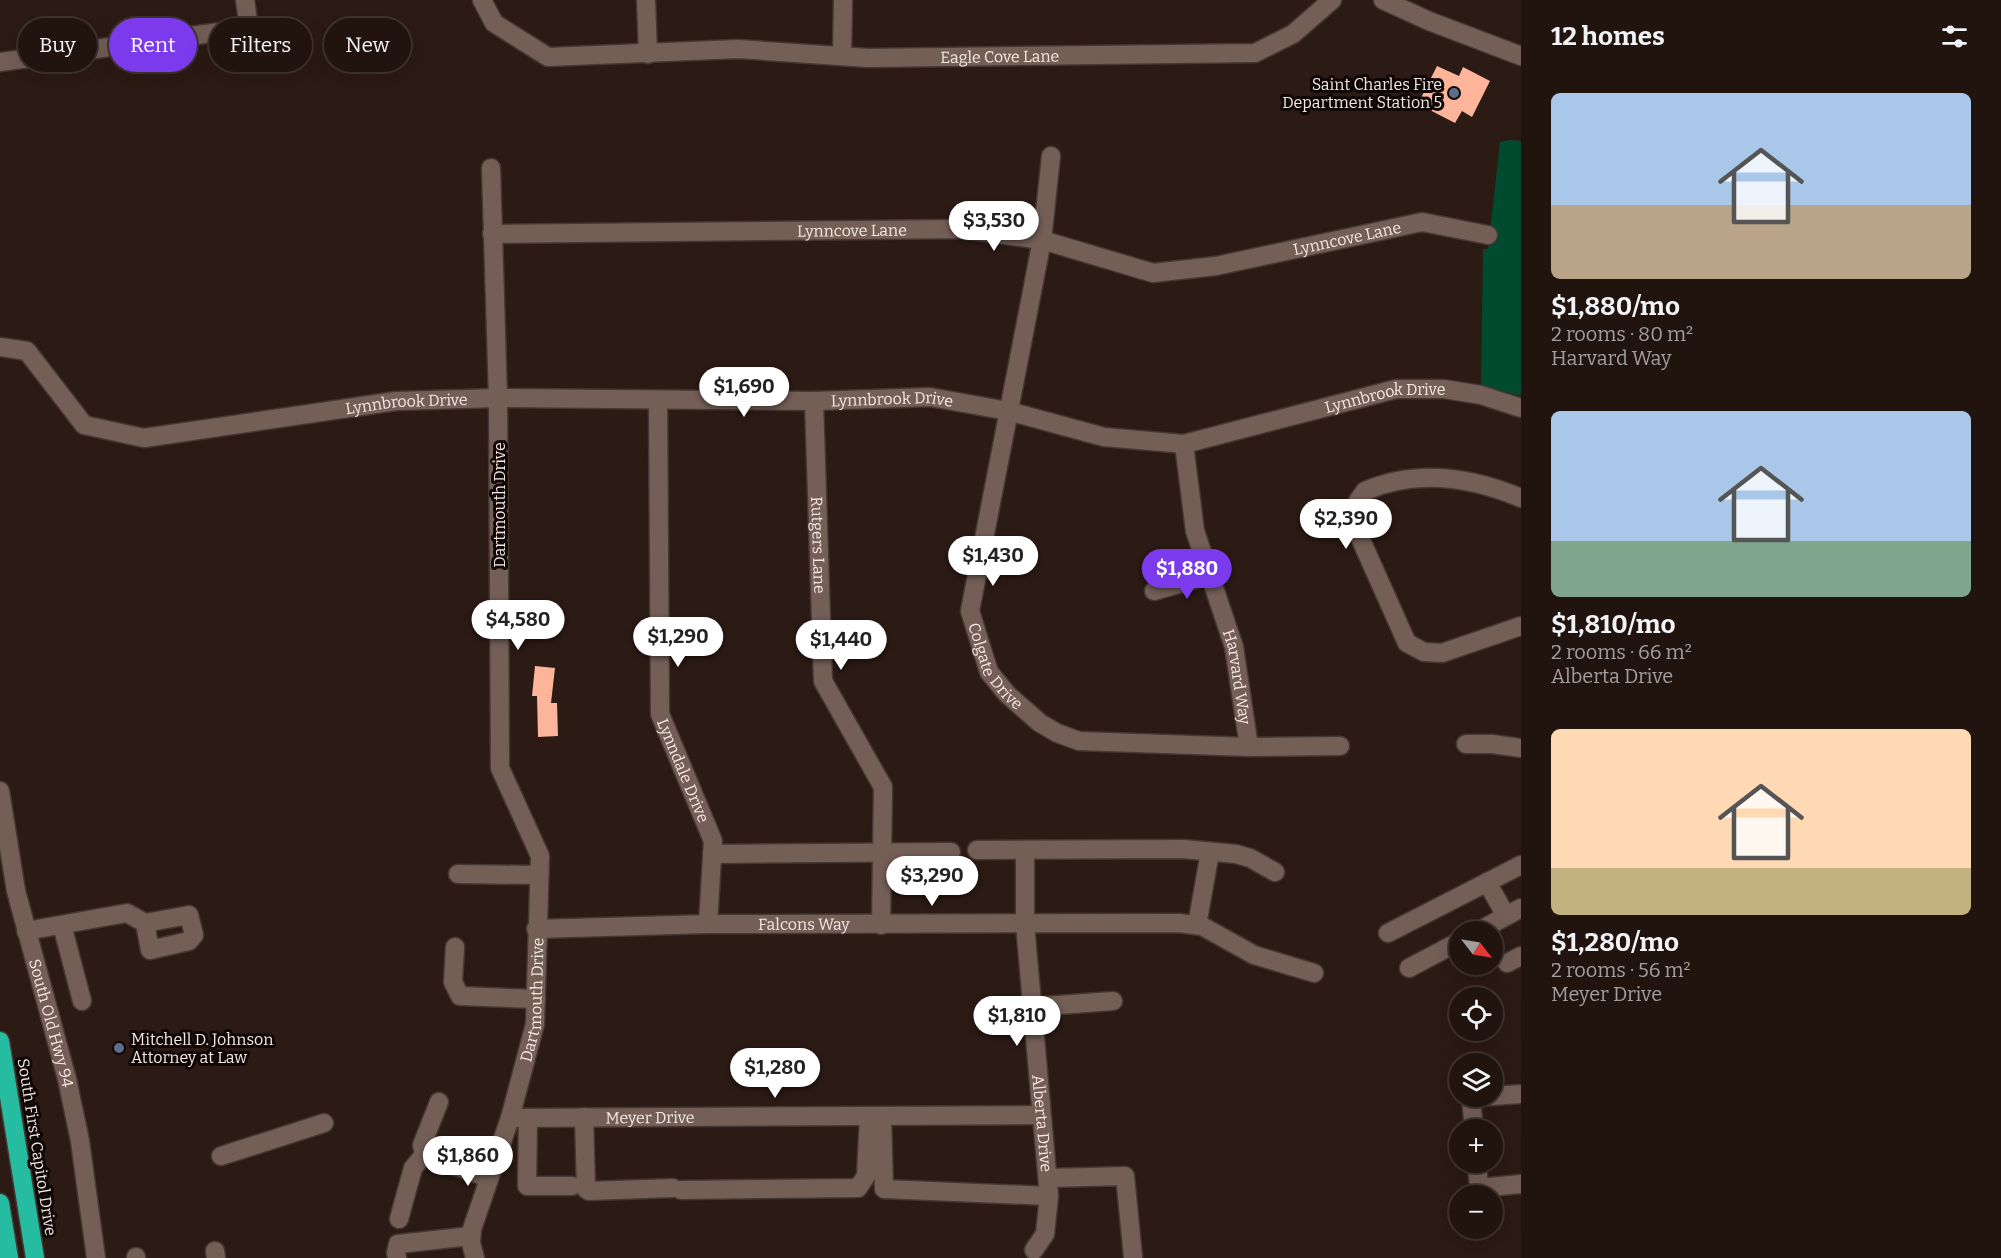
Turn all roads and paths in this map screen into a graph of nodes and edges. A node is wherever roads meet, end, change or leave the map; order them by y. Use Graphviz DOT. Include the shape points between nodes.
graph roads {
  1 [pos="245,0"];
  2 [pos="482,0"];
  3 [pos="646,0"];
  4 [pos="843,0"];
  5 [pos="1332,0"];
  6 [pos="1383,0"];
  7 [pos="648,54"];
  8 [pos="842,56"];
  9 [pos="1521,56"];
  10 [pos="0,62"];
  11 [pos="1051,156"];
  12 [pos="491,168"];
  13 [pos="492,234"];
  14 [pos="1488,235"];
  15 [pos="1042,240"];
  16 [pos="0,347"];
  17 [pos="498,398"];
  18 [pos="658,400"];
  19 [pos="814,401"];
  20 [pos="1521,408"];
  21 [pos="1008,411"];
  22 [pos="1184,444"];
  23 [pos="1521,498"];
  24 [pos="1210,574"];
  25 [pos="1154,591"];
  26 [pos="1521,626"];
  27 [pos="1466,744"];
  28 [pos="1340,746"];
  29 [pos="1249,747"];
  30 [pos="1521,748"];
  31 [pos="0,791"];
  32 [pos="977,850"];
  33 [pos="1024,850"];
  34 [pos="951,852"];
  35 [pos="1210,852"];
  36 [pos="882,853"];
  37 [pos="712,855"];
  38 [pos="1521,865"];
  39 [pos="1275,872"];
  40 [pos="458,874"];
  41 [pos="539,875"];
  42 [pos="1487,882"];
  43 [pos="1514,912"];
  44 [pos="1497,921"];
  45 [pos="145,923"];
  46 [pos="708,924"];
  47 [pos="1025,924"];
  48 [pos="62,925"];
  49 [pos="881,925"];
  50 [pos="1197,925"];
  51 [pos="536,929"];
  52 [pos="26,931"];
  53 [pos="1388,933"];
  54 [pos="455,947"];
  55 [pos="1449,947"];
  56 [pos="1409,968"];
  57 [pos="1314,973"];
  58 [pos="536,999"];
  59 [pos="82,1001"];
  60 [pos="1113,1001"];
  61 [pos="1032,1007"];
  62 [pos="0,1041"];
  63 [pos="1521,1094"];
  64 [pos="1503,1095"];
  65 [pos="439,1102"];
  66 [pos="1041,1115"];
  67 [pos="584,1117"];
  68 [pos="876,1117"];
  69 [pos="519,1118"];
  70 [pos="324,1123"];
  71 [pos="424,1155"];
  72 [pos="221,1156"];
  73 [pos="1478,1173"];
  74 [pos="489,1178"];
  75 [pos="1521,1184"];
  76 [pos="572,1186"];
  77 [pos="1049,1187"];
  78 [pos="0,1203"];
  79 [pos="0,1209"];
  80 [pos="399,1219"];
  81 [pos="471,1236"];
  82 [pos="1034,1250"];
  83 [pos="1133,1257"];
  84 [pos="9,1258"];
  85 [pos="35,1258"];
  86 [pos="96,1258"];
  87 [pos="397,1258"];
  88 [pos="475,1258"];
  1 -- 10 [label="street" via="249,28"];
  2 -- 7 [label="street, Eagle Cove Lane" via="494,23 548,57"];
  3 -- 7 [label="street"];
  4 -- 8 [label="street"];
  5 -- 8 [label="street, Eagle Cove Lane" via="1293,34 1255,53"];
  6 -- 9 [label="street"];
  7 -- 8 [label="street, Eagle Cove Lane" via="738,49"];
  11 -- 15 [label="street, Colgate Drive"];
  12 -- 13 [label="street, Dartmouth Drive"];
  13 -- 15 [label="street, Lynncove Lane" via="960,228"];
  13 -- 17 [label="street, Dartmouth Drive"];
  14 -- 15 [label="street, Lynncove Lane" via="1422,222 1216,267 1153,273"];
  15 -- 21 [label="street, Colgate Drive"];
  16 -- 17 [label="street, Lynnbrook Drive" via="27,351 84,425 144,438 396,401"];
  17 -- 18 [label="street, Lynnbrook Drive"];
  17 -- 41 [label="street, Dartmouth Drive" via="500,768 540,856"];
  18 -- 19 [label="street, Lynnbrook Drive"];
  18 -- 37 [label="street, Lynndale Drive" via="660,714 713,841"];
  19 -- 21 [label="street, Lynnbrook Drive" via="930,397"];
  19 -- 36 [label="street, Rutgers Lane" via="823,681 883,788"];
  20 -- 22 [label="street, Lynnbrook Drive" via="1482,395 1444,389 1395,389"];
  21 -- 22 [label="street, Lynnbrook Drive" via="1104,437"];
  21 -- 29 [label="street, Colgate Drive" via="970,612 989,672 1040,723 1079,741"];
  22 -- 24 [label="street, Harvard Way" via="1195,531"];
  23 -- 26 [label="street" via="1453,477 1405,480 1365,490 1358,501 1357,521 1361,540 1407,643 1424,652 1442,653"];
  24 -- 25 [label="street"];
  24 -- 29 [label="street, Harvard Way" via="1234,647"];
  27 -- 30 [label="street"];
  28 -- 29 [label="street, Colgate Drive"];
  31 -- 52 [label="street, South Old Hwy 94"];
  32 -- 33 [label="street"];
  33 -- 35 [label="street"];
  33 -- 47 [label="street, Alberta Drive"];
  34 -- 36 [label="street"];
  35 -- 39 [label="street" via="1250,858"];
  35 -- 50 [label="street"];
  36 -- 37 [label="street"];
  36 -- 49 [label="street, Rutgers Lane"];
  37 -- 46 [label="street, Lynndale Drive"];
  38 -- 42 [label="street"];
  40 -- 41 [label="street"];
  41 -- 51 [label="street, Dartmouth Drive"];
  42 -- 43 [label="street"];
  42 -- 53 [label="street"];
  43 -- 44 [label="street"];
  45 -- 48 [label="street" via="127,913"];
  46 -- 49 [label="street, Falcons Way"];
  46 -- 51 [label="street, Falcons Way"];
  47 -- 49 [label="street, Falcons Way"];
  47 -- 50 [label="street, Falcons Way"];
  47 -- 61 [label="street, Alberta Drive"];
  48 -- 52 [label="street"];
  48 -- 59 [label="street"];
  50 -- 57 [label="street, Falcons Way" via="1254,955"];
  51 -- 58 [label="street, Dartmouth Drive"];
  52 -- 86 [label="street, South Old Hwy 94" via="67,1079"];
  54 -- 58 [label="street" via="453,982 460,996"];
  55 -- 56 [label="street"];
  58 -- 69 [label="street, Dartmouth Drive" via="536,1024"];
  60 -- 61 [label="street"];
  61 -- 66 [label="street, Alberta Drive"];
  62 -- 85 [label="highway, South First Capitol Drive"];
  63 -- 64 [label="street"];
  65 -- 71 [label="street" via="422,1145"];
  66 -- 68 [label="street, Meyer Drive"];
  66 -- 77 [label="street, Alberta Drive"];
  67 -- 68 [label="street, Meyer Drive"];
  67 -- 68 [label="street" via="589,1191 858,1188 866,1176"];
  67 -- 69 [label="street, Meyer Drive"];
  68 -- 77 [label="street" via="884,1189"];
  69 -- 74 [label="street"];
  69 -- 76 [label="street" via="527,1186"];
  70 -- 72 [label="street"];
  71 -- 74 [label="street"];
  71 -- 80 [label="street" via="413,1168"];
  73 -- 75 [label="street" via="1479,1188"];
  74 -- 81 [label="street"];
  77 -- 82 [label="street, Alberta Drive" via="1045,1234"];
  77 -- 83 [label="street" via="1125,1176"];
  78 -- 79 [label="highway"];
  79 -- 84 [label="highway"];
  81 -- 87 [label="street" via="398,1244"];
  81 -- 88 [label="street"];
}
